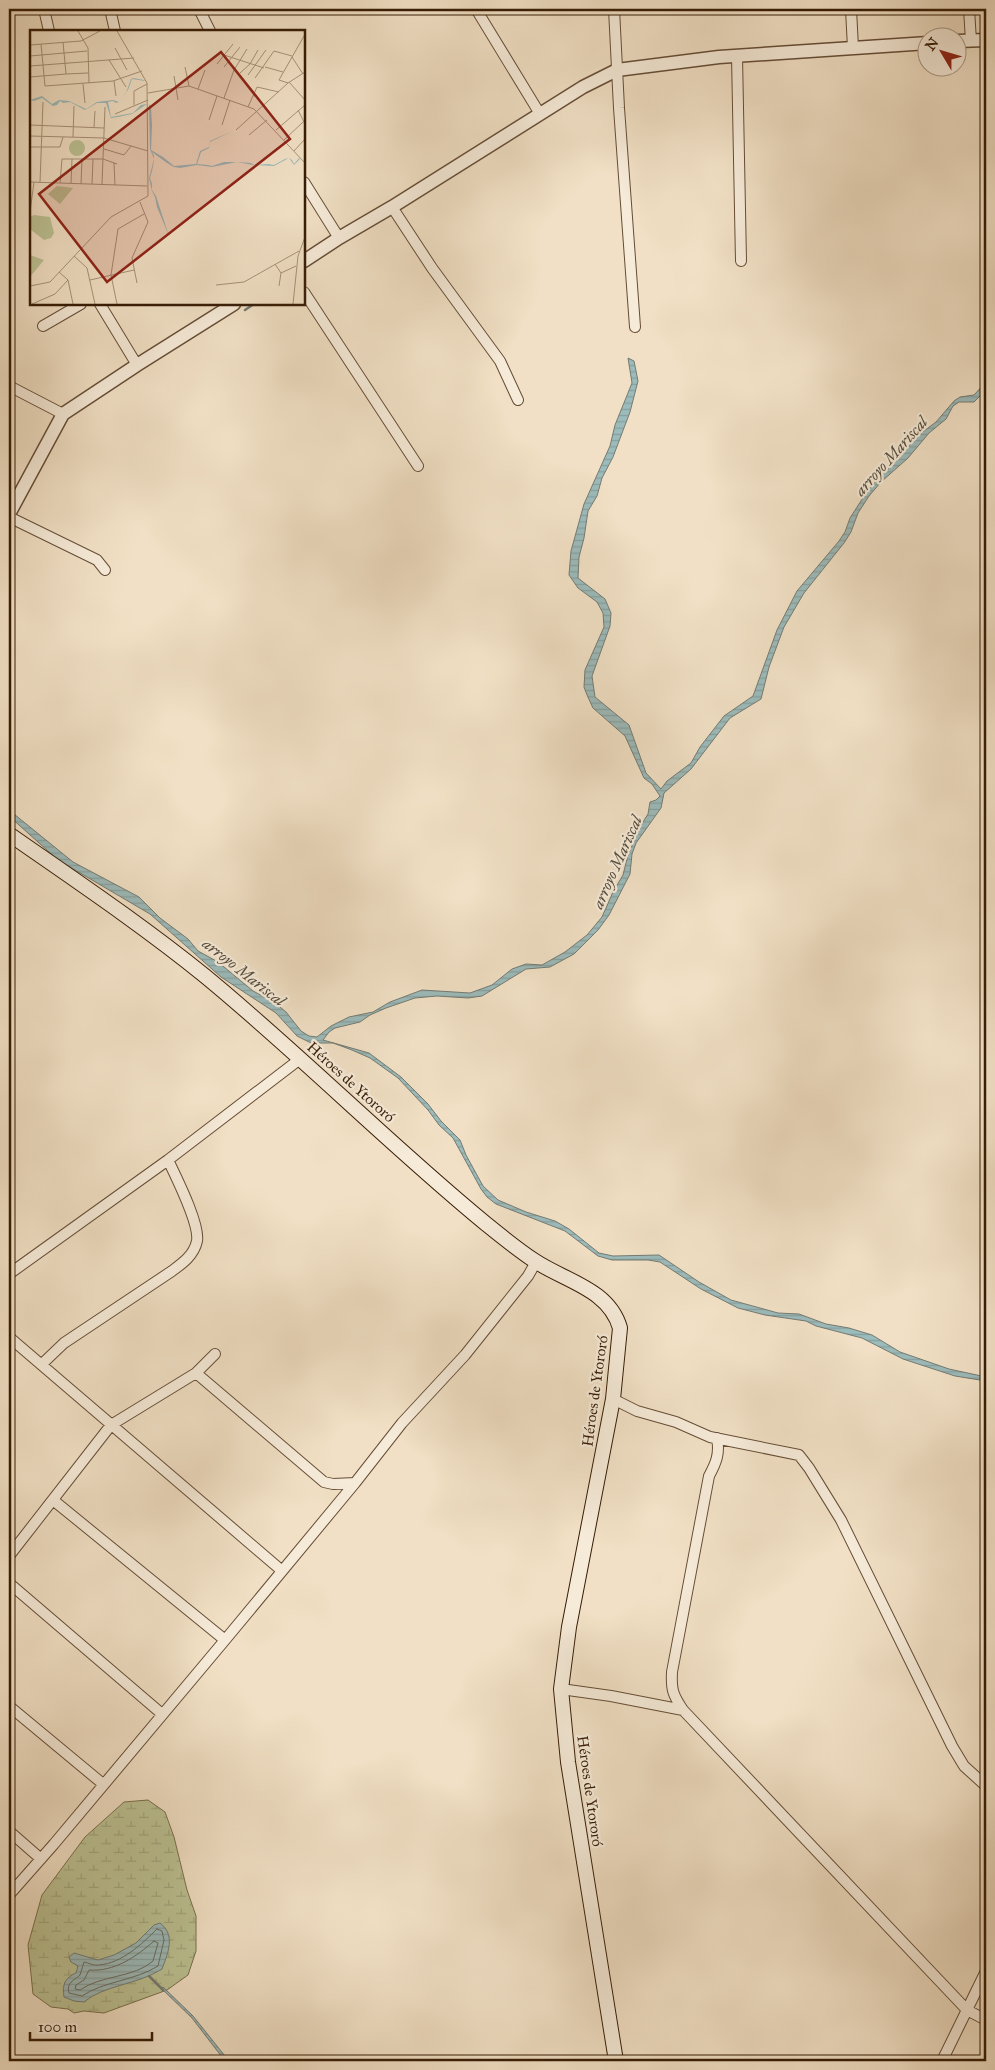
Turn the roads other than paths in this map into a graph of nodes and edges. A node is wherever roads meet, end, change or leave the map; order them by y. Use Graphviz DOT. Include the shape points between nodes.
graph roads {
  1 [pos="44,9"];
  2 [pos="110,9"];
  3 [pos="198,9"];
  4 [pos="476,9"];
  5 [pos="614,9"];
  6 [pos="851,9"];
  7 [pos="969,9"];
  8 [pos="49,30"];
  9 [pos="115,30"];
  10 [pos="209,30"];
  11 [pos="986,40"];
  12 [pos="968,41"];
  13 [pos="971,41"];
  14 [pos="918,44"];
  15 [pos="853,48"];
  16 [pos="737,56"];
  17 [pos="617,70"];
  18 [pos="540,114"];
  19 [pos="305,184"];
  20 [pos="392,207"];
  21 [pos="339,238"];
  22 [pos="305,260"];
  23 [pos="741,261"];
  24 [pos="305,294"];
  25 [pos="79,305"];
  26 [pos="101,305"];
  27 [pos="232,305"];
  28 [pos="43,326"];
  29 [pos="635,327"];
  30 [pos="137,365"];
  31 [pos="9,386"];
  32 [pos="518,400"];
  33 [pos="63,414"];
  34 [pos="418,466"];
  35 [pos="9,516"];
  36 [pos="105,570"];
  37 [pos="9,834"];
  38 [pos="300,1059"];
  39 [pos="168,1160"];
  40 [pos="536,1262"];
  41 [pos="9,1274"];
  42 [pos="9,1337"];
  43 [pos="215,1354"];
  44 [pos="42,1364"];
  45 [pos="196,1373"];
  46 [pos="613,1399"];
  47 [pos="111,1424"];
  48 [pos="717,1438"];
  49 [pos="355,1483"];
  50 [pos="53,1500"];
  51 [pos="9,1556"];
  52 [pos="281,1570"];
  53 [pos="9,1583"];
  54 [pos="225,1640"];
  55 [pos="560,1689"];
  56 [pos="9,1706"];
  57 [pos="683,1710"];
  58 [pos="162,1714"];
  59 [pos="103,1784"];
  60 [pos="986,1786"];
  61 [pos="9,1831"];
  62 [pos="42,1859"];
  63 [pos="9,1895"];
  64 [pos="986,1971"];
  65 [pos="967,2010"];
  66 [pos="986,2020"];
  67 [pos="616,2061"];
  68 [pos="942,2061"];
  1 -- 8 [label="street"];
  2 -- 9 [label="street"];
  3 -- 10 [label="street"];
  4 -- 18 [label="street"];
  5 -- 17 [label="street"];
  6 -- 15 [label="street"];
  7 -- 13 [label="street"];
  11 -- 13 [label="street"];
  12 -- 13 [label="street"];
  14 -- 15 [label="street"];
  15 -- 16 [label="street"];
  16 -- 17 [label="street"];
  16 -- 23 [label="street"];
  17 -- 18 [label="street" via="583,86"];
  17 -- 29 [label="street"];
  18 -- 20 [label="street"];
  19 -- 21 [label="street"];
  20 -- 21 [label="street"];
  20 -- 32 [label="street" via="500,361"];
  21 -- 22 [label="street"];
  24 -- 34 [label="street"];
  25 -- 28 [label="street"];
  26 -- 30 [label="street"];
  27 -- 30 [label="street"];
  30 -- 33 [label="street"];
  31 -- 33 [label="street"];
  33 -- 35 [label="street"];
  35 -- 36 [label="street" via="97,560"];
  37 -- 38 [label="main road, Héroes de Ytororó" via="204,976"];
  38 -- 39 [label="street"];
  38 -- 40 [label="main road, Héroes de Ytororó" via="485,1224"];
  39 -- 41 [label="street"];
  39 -- 44 [label="street" via="195,1226 197,1240 191,1254 172,1271 64,1343"];
  40 -- 46 [label="main road, Héroes de Ytororó" via="587,1288 617,1317 620,1328"];
  40 -- 49 [label="street" via="465,1355 402,1423"];
  42 -- 44 [label="street"];
  43 -- 45 [label="street"];
  44 -- 47 [label="street"];
  45 -- 47 [label="street"];
  45 -- 49 [label="street" via="324,1482"];
  46 -- 48 [label="street" via="637,1411"];
  46 -- 55 [label="main road, Héroes de Ytororó"];
  47 -- 50 [label="street"];
  47 -- 52 [label="street"];
  48 -- 57 [label="street" via="718,1458 709,1476 672,1672 673,1694"];
  48 -- 60 [label="street" via="799,1455 810,1468 841,1520 952,1746 964,1766"];
  49 -- 52 [label="street"];
  50 -- 51 [label="street"];
  50 -- 54 [label="street"];
  52 -- 54 [label="street"];
  53 -- 58 [label="street"];
  54 -- 58 [label="street"];
  55 -- 57 [label="street"];
  55 -- 67 [label="main road, Héroes de Ytororó" via="568,1762"];
  56 -- 59 [label="street"];
  57 -- 65 [label="street"];
  58 -- 59 [label="street"];
  59 -- 62 [label="street"];
  61 -- 62 [label="street"];
  62 -- 63 [label="street"];
  64 -- 65 [label="street"];
  65 -- 66 [label="street"];
  65 -- 68 [label="street"];
}
